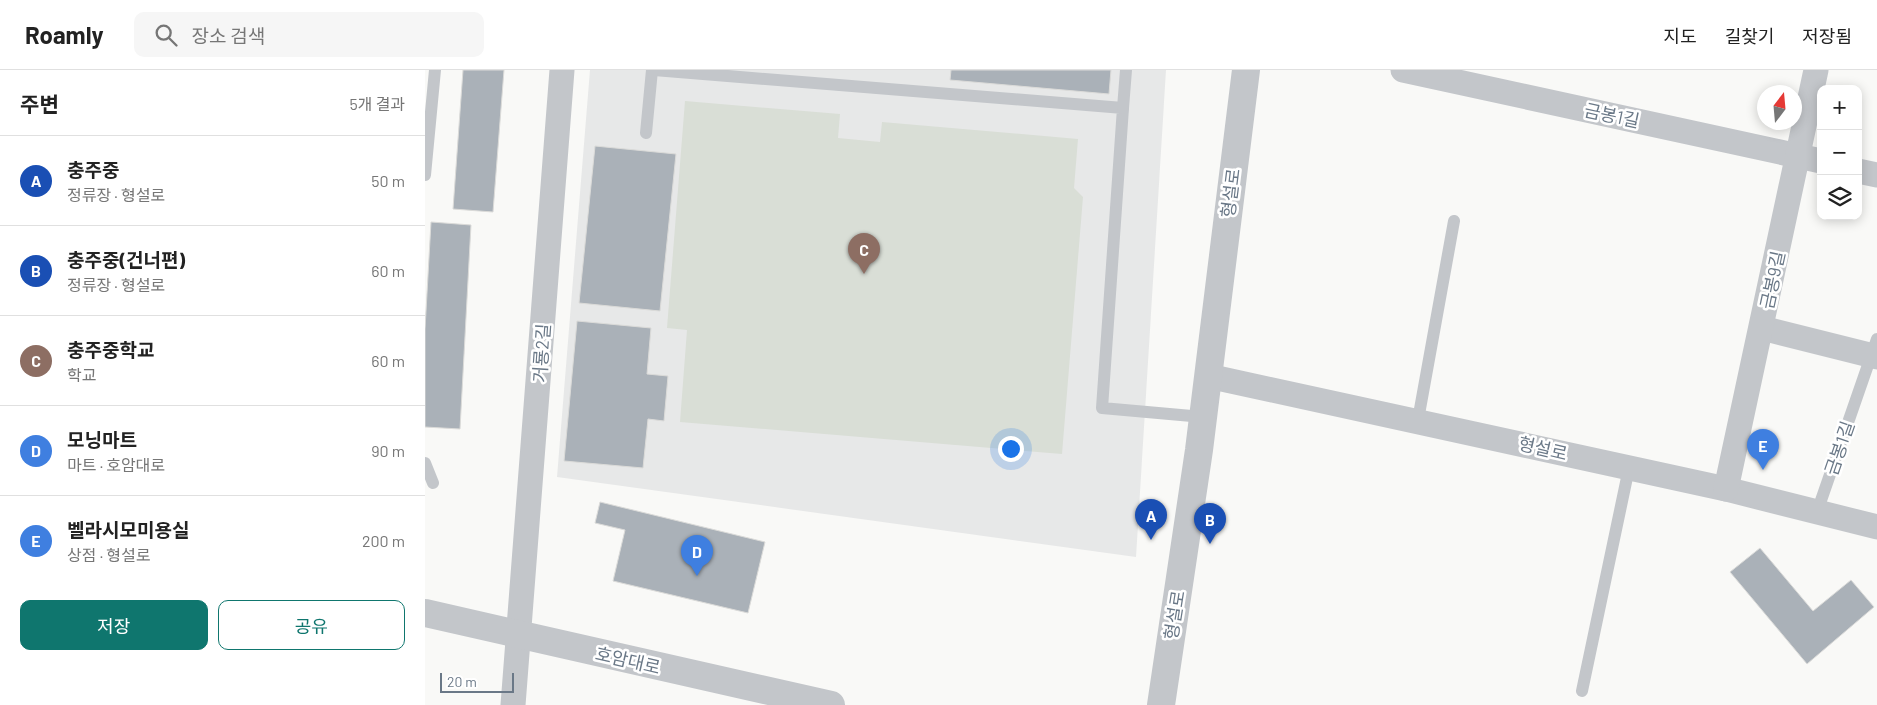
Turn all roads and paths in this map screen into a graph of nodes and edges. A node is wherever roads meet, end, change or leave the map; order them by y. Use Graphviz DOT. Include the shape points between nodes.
graph roads {
  1 [pos="435,70"];
  2 [pos="562,70"];
  3 [pos="653,70"];
  4 [pos="1126,70"];
  5 [pos="1246,70"];
  6 [pos="1403,70"];
  7 [pos="1816,70"];
  8 [pos="1471,77"];
  9 [pos="1123,108"];
  10 [pos="646,133"];
  11 [pos="1810,158"];
  12 [pos="1862,172"];
  13 [pos="425,175"];
  14 [pos="1877,175"];
  15 [pos="1454,221"];
  16 [pos="1762,328"];
  17 [pos="1875,351"];
  18 [pos="1208,376"];
  19 [pos="1203,417"];
  20 [pos="1418,420"];
  21 [pos="425,463"];
  22 [pos="1629,468"];
  23 [pos="433,483"];
  24 [pos="1726,489"];
  25 [pos="1817,512"];
  26 [pos="1877,527"];
  27 [pos="425,613"];
  28 [pos="520,636"];
  29 [pos="1582,691"];
  30 [pos="513,705"];
  31 [pos="831,705"];
  32 [pos="1161,705"];
  1 -- 13 [label="lane"];
  2 -- 28 [label="street, 거룡2길"];
  3 -- 9 [label="lane"];
  3 -- 10 [label="lane"];
  4 -- 9 [label="lane"];
  5 -- 18 [label="street, 형설로"];
  6 -- 8 [label="street, 금봉1길"];
  7 -- 11 [label="street, 금봉9길"];
  8 -- 11 [label="street, 금봉1길"];
  9 -- 19 [label="lane" via="1102,408"];
  11 -- 16 [label="street, 금봉9길"];
  12 -- 14 [label="street"];
  15 -- 20 [label="lane"];
  16 -- 17 [label="street, 금봉1길"];
  16 -- 24 [label="street, 금봉9길"];
  17 -- 25 [label="lane, 금봉1길"];
  18 -- 19 [label="street, 형설로"];
  18 -- 20 [label="street, 형설로"];
  19 -- 32 [label="street, 형설로"];
  20 -- 22 [label="street, 형설로"];
  21 -- 23 [label="lane"];
  22 -- 24 [label="street, 형설로"];
  22 -- 29 [label="lane"];
  24 -- 25 [label="street, 형설로"];
  25 -- 26 [label="street, 형설로"];
  27 -- 28 [label="street, 호암대로"];
  28 -- 30 [label="street, 거룡2길"];
  28 -- 31 [label="street, 호암대로"];
}
